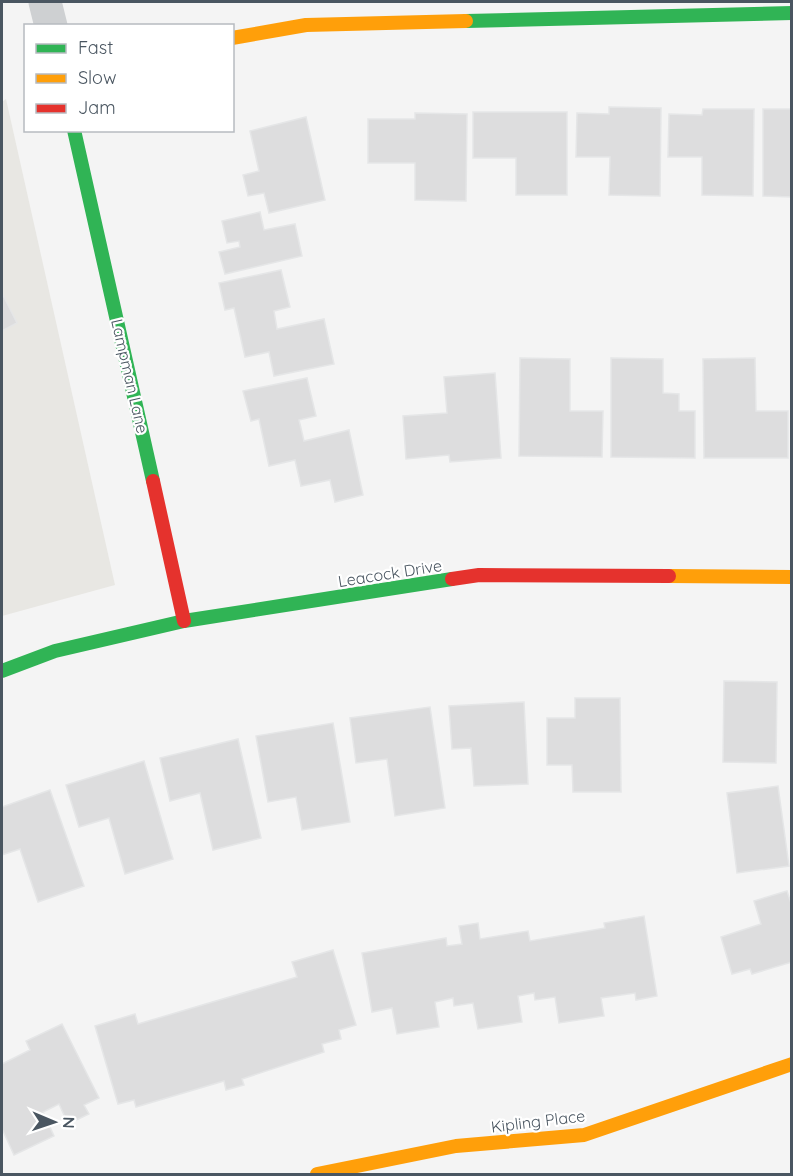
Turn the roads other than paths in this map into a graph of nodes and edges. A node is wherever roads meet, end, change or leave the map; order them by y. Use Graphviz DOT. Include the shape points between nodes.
graph roads {
  1 [pos="45,2"];
  2 [pos="792,13"];
  3 [pos="50,24"];
  4 [pos="234,38"];
  5 [pos="74,132"];
  6 [pos="792,577"];
  7 [pos="184,621"];
  8 [pos="2,671"];
  9 [pos="792,1064"];
  10 [pos="317,1174"];
  1 -- 3 [label="street"];
  2 -- 4 [label="street" via="306,25"];
  5 -- 7 [label="street, Lampman Lane"];
  6 -- 7 [label="street, Leacock Drive" via="479,575"];
  7 -- 8 [label="street, Leacock Drive" via="55,651"];
  9 -- 10 [label="street, Kipling Place" via="584,1135 456,1146"];
}
